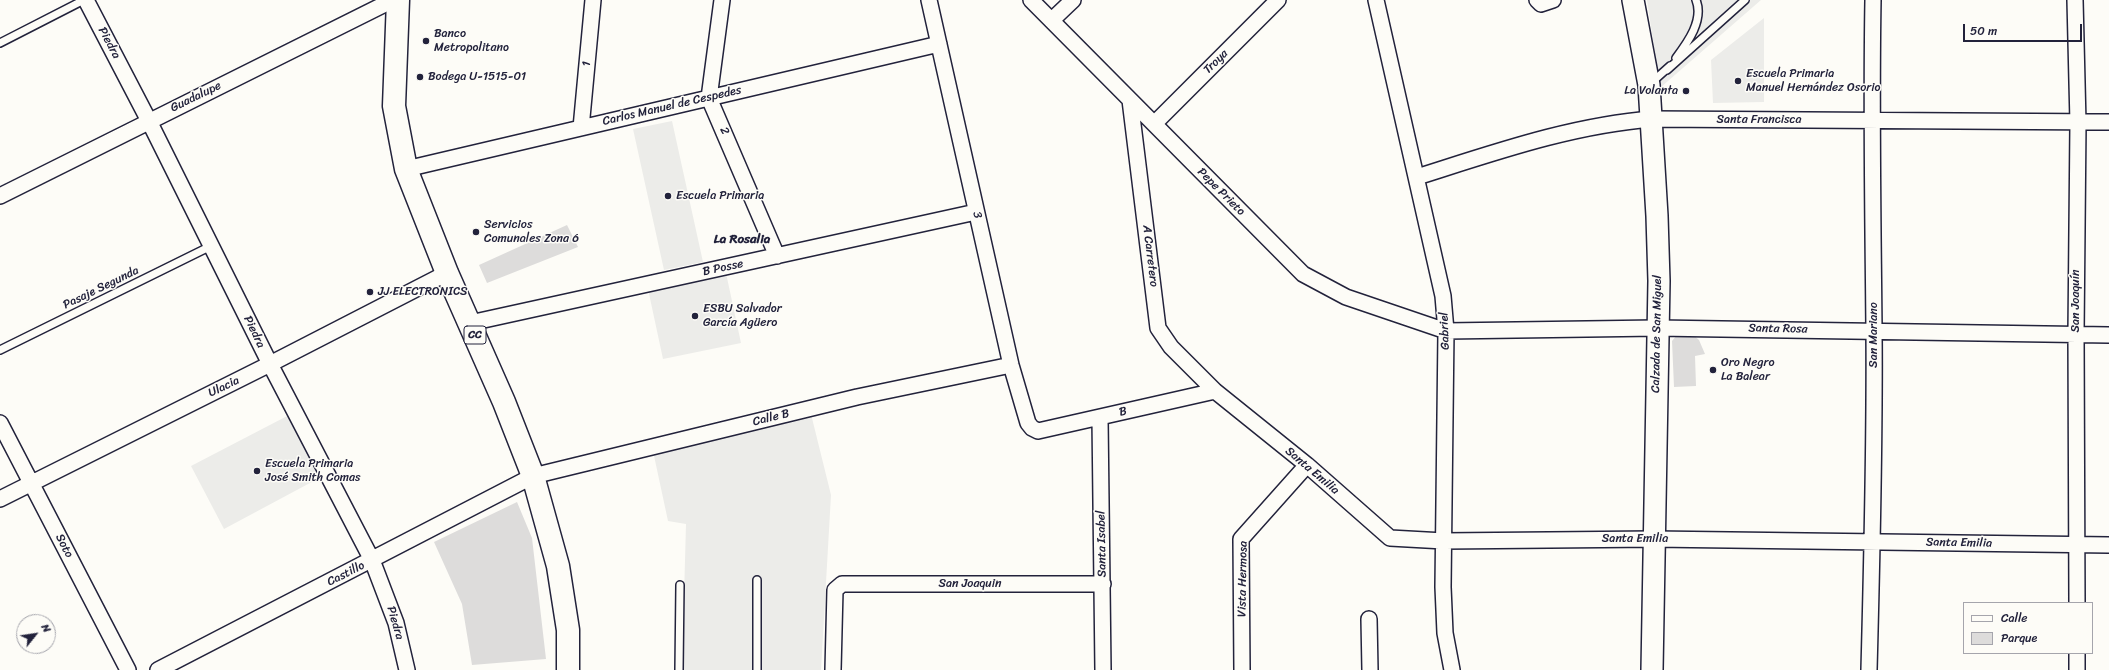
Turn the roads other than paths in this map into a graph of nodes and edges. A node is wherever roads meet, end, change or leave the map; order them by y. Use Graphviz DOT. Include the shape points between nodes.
graph roads {
  1 [pos="85,0"];
  2 [pos="393,0"];
  3 [pos="398,0"];
  4 [pos="593,0"];
  5 [pos="722,0"];
  6 [pos="929,0"];
  7 [pos="1031,0"];
  8 [pos="1073,0"];
  9 [pos="1278,0"];
  10 [pos="1376,0"];
  11 [pos="1537,0"];
  12 [pos="1553,0"];
  13 [pos="1633,0"];
  14 [pos="1696,0"];
  15 [pos="1746,0"];
  16 [pos="1873,0"];
  17 [pos="2076,0"];
  18 [pos="1052,20"];
  19 [pos="0,43"];
  20 [pos="939,44"];
  21 [pos="1667,70"];
  22 [pos="1650,85"];
  23 [pos="709,98"];
  24 [pos="1130,100"];
  25 [pos="1653,119"];
  26 [pos="149,121"];
  27 [pos="1871,121"];
  28 [pos="2078,122"];
  29 [pos="2109,122"];
  30 [pos="1154,124"];
  31 [pos="581,128"];
  32 [pos="406,169"];
  33 [pos="1417,177"];
  34 [pos="0,196"];
  35 [pos="976,212"];
  36 [pos="211,246"];
  37 [pos="777,256"];
  38 [pos="447,273"];
  39 [pos="470,323"];
  40 [pos="1657,328"];
  41 [pos="1446,331"];
  42 [pos="1874,331"];
  43 [pos="2076,334"];
  44 [pos="2109,335"];
  45 [pos="0,350"];
  46 [pos="270,364"];
  47 [pos="1011,365"];
  48 [pos="1215,391"];
  49 [pos="1100,418"];
  50 [pos="0,423"];
  51 [pos="1032,428"];
  52 [pos="1307,465"];
  53 [pos="533,476"];
  54 [pos="31,483"];
  55 [pos="0,499"];
  56 [pos="1654,539"];
  57 [pos="1444,541"];
  58 [pos="1872,542"];
  59 [pos="2077,544"];
  60 [pos="2109,545"];
  61 [pos="372,560"];
  62 [pos="757,580"];
  63 [pos="680,584"];
  64 [pos="1103,584"];
  65 [pos="2077,602"];
  66 [pos="1369,619"];
  67 [pos="2077,654"];
  68 [pos="128,670"];
  69 [pos="158,670"];
  70 [pos="407,670"];
  71 [pos="568,670"];
  72 [pos="679,670"];
  73 [pos="758,670"];
  74 [pos="833,670"];
  75 [pos="1103,670"];
  76 [pos="1242,670"];
  77 [pos="1370,670"];
  78 [pos="1452,670"];
  79 [pos="1652,670"];
  80 [pos="1869,670"];
  81 [pos="2077,670"];
  1 -- 19 [label="lane"];
  1 -- 26 [label="street, Piedra"];
  2 -- 26 [label="street, Guadalupe"];
  3 -- 32 [label="main road, CC" via="394,106"];
  4 -- 31 [label="street, 1"];
  5 -- 23 [label="street"];
  6 -- 20 [label="street, 3"];
  7 -- 18 [label="street, Pepe Prieto"];
  8 -- 18 [label="street"];
  9 -- 30 [label="street, Troya"];
  10 -- 33 [label="street, Gabriel"];
  11 -- 12 [label="street" via="1541,4"];
  13 -- 22 [label="main road, Calzada de San Miguel"];
  14 -- 21 [label="lane" via="1699,7 1694,30"];
  15 -- 21 [label="lane"];
  16 -- 27 [label="street, San Mariano"];
  17 -- 28 [label="street, San Joaquín"];
  18 -- 24 [label="street, Pepe Prieto"];
  20 -- 23 [label="street, Carlos Manuel de Cespedes"];
  20 -- 35 [label="street, 3"];
  21 -- 22 [label="lane"];
  22 -- 25 [label="main road, Calzada de San Miguel"];
  23 -- 31 [label="street, Carlos Manuel de Cespedes"];
  23 -- 37 [label="street, 2"];
  24 -- 30 [label="street, Pepe Prieto"];
  24 -- 48 [label="street, A Carretero" via="1158,328 1171,347"];
  25 -- 27 [label="street, Santa Francisca"];
  25 -- 33 [label="street, Santa Francisca" via="1617,122 1578,130"];
  25 -- 40 [label="main road, Calzada de San Miguel" via="1659,281"];
  26 -- 34 [label="street, Guadalupe"];
  26 -- 36 [label="street, Piedra"];
  27 -- 28 [label="street, Santa Francisca"];
  27 -- 42 [label="street, San Mariano"];
  28 -- 29 [label="street, Santa Francisca"];
  28 -- 43 [label="street, San Joaquín"];
  30 -- 41 [label="street, Pepe Prieto" via="1303,274 1346,297"];
  31 -- 32 [label="street, Carlos Manuel de Cespedes"];
  32 -- 38 [label="main road, CC"];
  33 -- 41 [label="street, Gabriel" via="1443,296"];
  35 -- 37 [label="street, B Posse"];
  35 -- 47 [label="street, 3"];
  36 -- 45 [label="lane, Pasaje Segunda"];
  36 -- 46 [label="street, Piedra"];
  37 -- 39 [label="street, B Posse"];
  38 -- 39 [label="main road, CC"];
  38 -- 46 [label="street, Ulacia"];
  39 -- 53 [label="main road, CC"];
  40 -- 41 [label="street, Santa Rosa"];
  40 -- 42 [label="street, Santa Rosa"];
  40 -- 56 [label="main road, Calzada de San Miguel"];
  41 -- 57 [label="street, Gabriel"];
  42 -- 43 [label="street, Santa Rosa"];
  42 -- 58 [label="street, San Mariano"];
  43 -- 44 [label="street, Santa Rosa"];
  43 -- 59 [label="street, San Joaquín"];
  46 -- 54 [label="street, Ulacia"];
  46 -- 61 [label="street, Piedra"];
  47 -- 51 [label="street, 3" via="1028,423"];
  47 -- 53 [label="street, Calle B" via="857,397"];
  48 -- 49 [label="street, B"];
  48 -- 52 [label="street, Santa Emilia"];
  49 -- 51 [label="street, B" via="1038,431"];
  49 -- 64 [label="street, Santa Isabel"];
  50 -- 54 [label="street, Soto"];
  52 -- 57 [label="street, Santa Emilia" via="1390,538"];
  52 -- 76 [label="street, Vista Hermosa" via="1241,539"];
  53 -- 61 [label="street, Castillo"];
  53 -- 71 [label="main road, CC" via="558,566 568,630"];
  54 -- 55 [label="street, Ulacia"];
  54 -- 68 [label="street, Soto"];
  56 -- 57 [label="street, Santa Emilia"];
  56 -- 58 [label="street, Santa Emilia"];
  56 -- 79 [label="main road, Calzada de San Miguel"];
  57 -- 78 [label="street, Gabriel" via="1445,633"];
  58 -- 59 [label="street, Santa Emilia"];
  58 -- 80 [label="street, San Mariano"];
  59 -- 60 [label="street, Santa Emilia"];
  59 -- 65 [label="street, San Joaquín"];
  61 -- 69 [label="street, Castillo"];
  61 -- 70 [label="street, Piedra" via="396,623"];
  62 -- 73 [label="lane"];
  63 -- 72 [label="lane"];
  64 -- 74 [label="street, San Joaquin" via="842,584 835,590"];
  64 -- 75 [label="street, Santa Isabel"];
  66 -- 77 [label="street"];
  67 -- 81 [label="street"];
}
